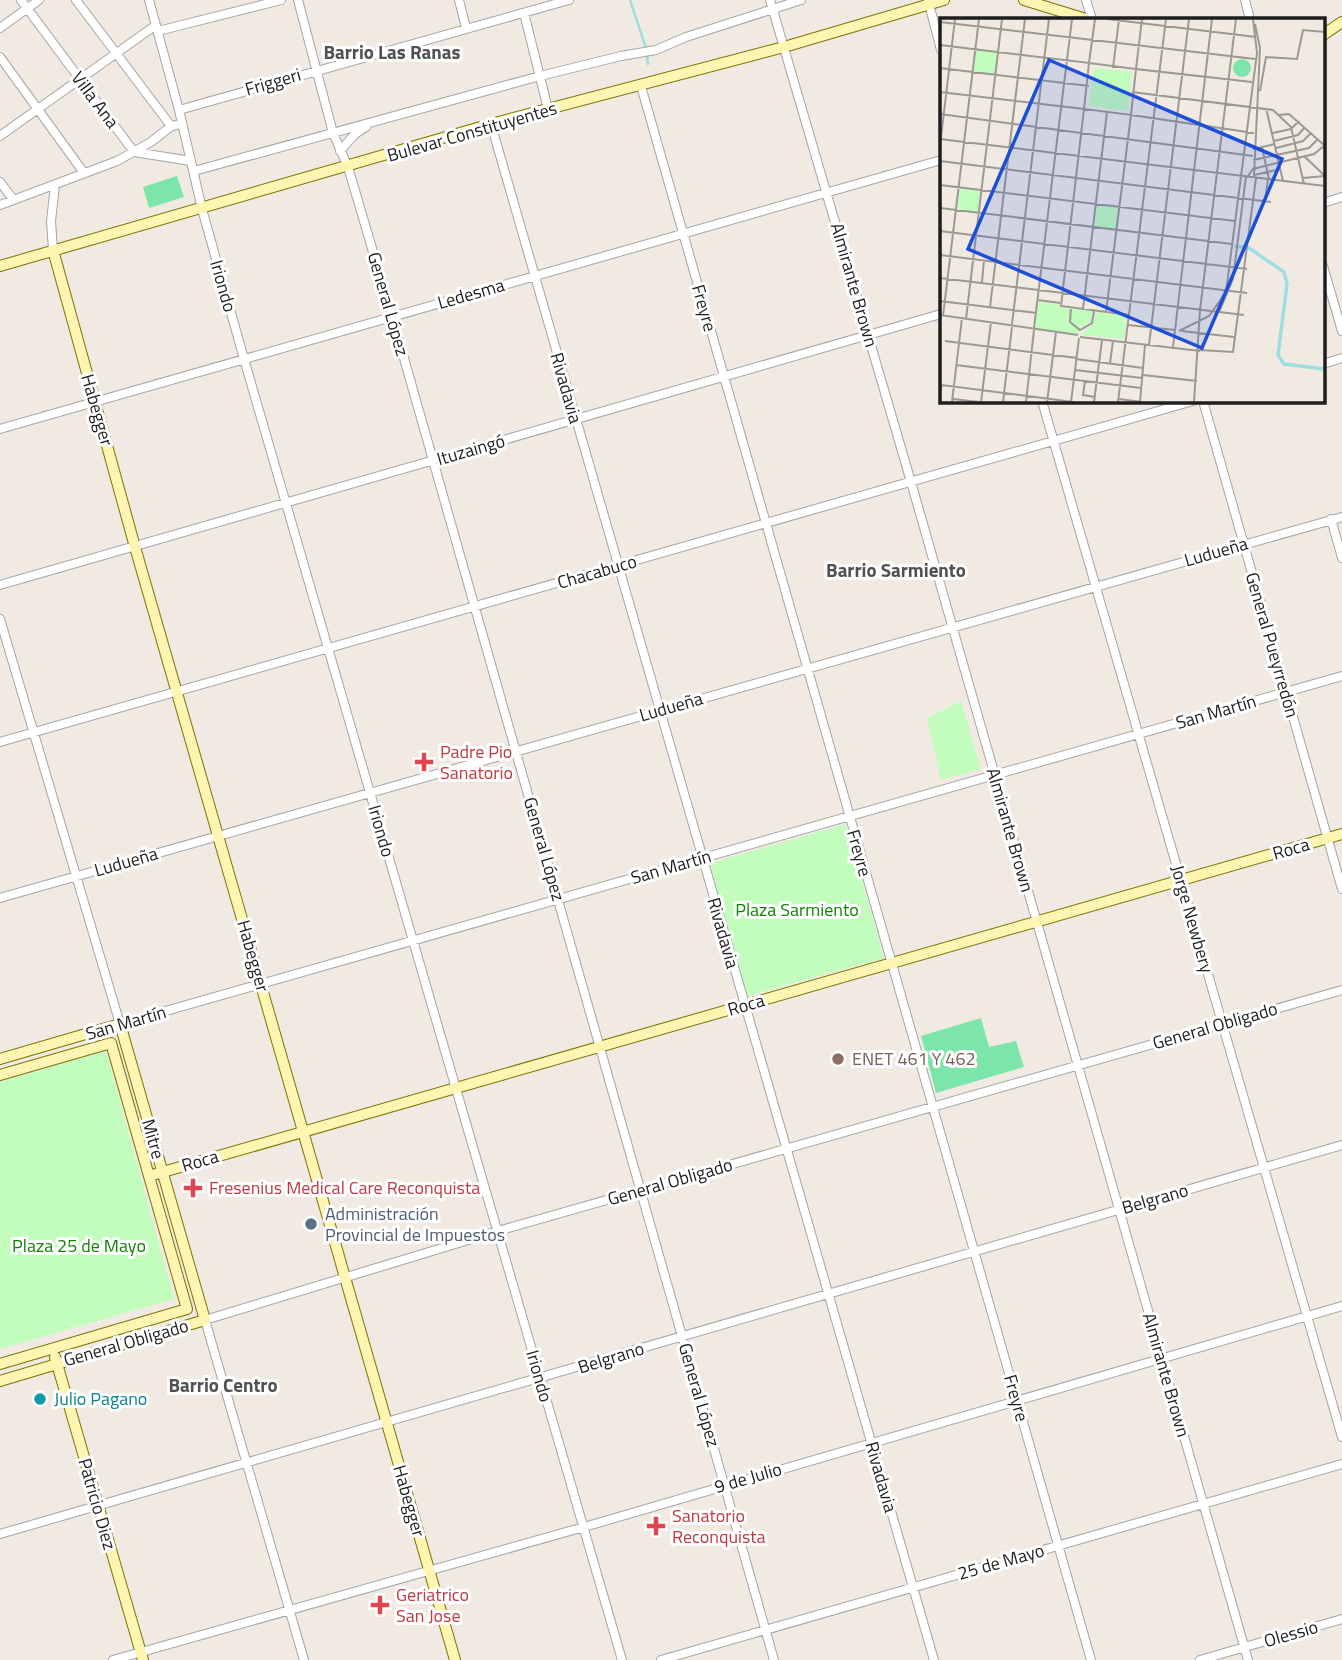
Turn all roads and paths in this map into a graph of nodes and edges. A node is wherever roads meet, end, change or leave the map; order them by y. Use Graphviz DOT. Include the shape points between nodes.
graph roads {
  1 [pos="21,0"];
  2 [pos="39,0"];
  3 [pos="76,0"];
  4 [pos="149,0"];
  5 [pos="281,0"];
  6 [pos="298,0"];
  7 [pos="459,0"];
  8 [pos="569,0"];
  9 [pos="770,0"];
  10 [pos="801,0"];
  11 [pos="944,0"];
  12 [pos="1024,0"];
  13 [pos="1086,0"];
  14 [pos="1245,0"];
  15 [pos="928,2"];
  16 [pos="27,8"];
  17 [pos="773,10"];
  18 [pos="524,13"];
  19 [pos="1083,18"];
  20 [pos="1092,18"];
  21 [pos="1250,18"];
  22 [pos="1342,22"];
  23 [pos="0,28"];
  24 [pos="157,28"];
  25 [pos="466,28"];
  26 [pos="1324,34"];
  27 [pos="940,46"];
  28 [pos="785,47"];
  29 [pos="116,53"];
  30 [pos="0,57"];
  31 [pos="317,70"];
  32 [pos="540,76"];
  33 [pos="79,80"];
  34 [pos="641,86"];
  35 [pos="548,109"];
  36 [pos="38,110"];
  37 [pos="179,110"];
  38 [pos="377,121"];
  39 [pos="182,123"];
  40 [pos="491,124"];
  41 [pos="171,127"];
  42 [pos="333,133"];
  43 [pos="0,136"];
  44 [pos="340,151"];
  45 [pos="134,152"];
  46 [pos="940,160"];
  47 [pos="191,161"];
  48 [pos="348,167"];
  49 [pos="194,171"];
  50 [pos="84,173"];
  51 [pos="0,183"];
  52 [pos="55,185"];
  53 [pos="827,193"];
  54 [pos="1342,197"];
  55 [pos="13,200"];
  56 [pos="1324,203"];
  57 [pos="202,204"];
  58 [pos="0,205"];
  59 [pos="683,234"];
  60 [pos="53,250"];
  61 [pos="0,266"];
  62 [pos="1324,269"];
  63 [pos="534,277"];
  64 [pos="940,314"];
  65 [pos="392,316"];
  66 [pos="1342,331"];
  67 [pos="868,335"];
  68 [pos="1342,358"];
  69 [pos="244,359"];
  70 [pos="1324,364"];
  71 [pos="723,377"];
  72 [pos="94,402"];
  73 [pos="1042,402"];
  74 [pos="1190,402"];
  75 [pos="1203,402"];
  76 [pos="575,419"];
  77 [pos="0,429"];
  78 [pos="1054,441"];
  79 [pos="433,460"];
  80 [pos="911,482"];
  81 [pos="286,504"];
  82 [pos="1342,517"];
  83 [pos="1331,519"];
  84 [pos="766,523"];
  85 [pos="1244,544"];
  86 [pos="135,547"];
  87 [pos="1342,558"];
  88 [pos="618,565"];
  89 [pos="0,586"];
  90 [pos="1096,586"];
  91 [pos="475,606"];
  92 [pos="0,619"];
  93 [pos="953,627"];
  94 [pos="329,649"];
  95 [pos="808,668"];
  96 [pos="1342,676"];
  97 [pos="178,692"];
  98 [pos="1286,692"];
  99 [pos="660,710"];
  100 [pos="33,733"];
  101 [pos="1138,734"];
  102 [pos="0,742"];
  103 [pos="516,751"];
  104 [pos="994,775"];
  105 [pos="371,794"];
  106 [pos="849,817"];
  107 [pos="1342,834"];
  108 [pos="219,836"];
  109 [pos="1327,838"];
  110 [pos="702,859"];
  111 [pos="76,877"];
  112 [pos="1180,881"];
  113 [pos="1342,889"];
  114 [pos="0,898"];
  115 [pos="558,900"];
  116 [pos="1036,922"];
  117 [pos="413,941"];
  118 [pos="891,964"];
  119 [pos="261,984"];
  120 [pos="1342,990"];
  121 [pos="744,1006"];
  122 [pos="120,1024"];
  123 [pos="1223,1024"];
  124 [pos="111,1043"];
  125 [pos="600,1047"];
  126 [pos="0,1059"];
  127 [pos="1078,1065"];
  128 [pos="0,1075"];
  129 [pos="455,1088"];
  130 [pos="933,1107"];
  131 [pos="303,1132"];
  132 [pos="1342,1146"];
  133 [pos="786,1149"];
  134 [pos="1264,1168"];
  135 [pos="163,1172"];
  136 [pos="149,1176"];
  137 [pos="641,1190"];
  138 [pos="1118,1210"];
  139 [pos="498,1231"];
  140 [pos="974,1252"];
  141 [pos="346,1277"];
  142 [pos="828,1294"];
  143 [pos="1342,1306"];
  144 [pos="1308,1316"];
  145 [pos="205,1320"];
  146 [pos="682,1336"];
  147 [pos="52,1348"];
  148 [pos="1162,1359"];
  149 [pos="0,1364"];
  150 [pos="57,1364"];
  151 [pos="540,1379"];
  152 [pos="0,1381"];
  153 [pos="1017,1401"];
  154 [pos="386,1422"];
  155 [pos="1342,1437"];
  156 [pos="871,1443"];
  157 [pos="246,1462"];
  158 [pos="1342,1464"];
  159 [pos="725,1485"];
  160 [pos="1203,1504"];
  161 [pos="97,1506"];
  162 [pos="584,1527"];
  163 [pos="0,1534"];
  164 [pos="1058,1546"];
  165 [pos="430,1571"];
  166 [pos="913,1588"];
  167 [pos="290,1611"];
  168 [pos="1342,1619"];
  169 [pos="766,1630"];
  170 [pos="1245,1647"];
  171 [pos="142,1656"];
  172 [pos="113,1660"];
  173 [pos="304,1660"];
  174 [pos="455,1660"];
  175 [pos="622,1660"];
  176 [pos="661,1660"];
  177 [pos="774,1660"];
  178 [pos="934,1660"];
  179 [pos="1091,1660"];
  180 [pos="1200,1660"];
  181 [pos="1248,1660"];
  1 -- 16 [label="street, Villa Ana"];
  2 -- 16 [label="street"];
  3 -- 29 [label="street"];
  4 -- 24 [label="street, Iriondo"];
  5 -- 24 [label="street"];
  6 -- 31 [label="street, General López"];
  7 -- 25 [label="street"];
  8 -- 18 [label="street, Friggeri"];
  9 -- 17 [label="street, Almirante Brown"];
  10 -- 17 [label="street"];
  11 -- 15 [label="street, Bulevar Constituyentes"];
  12 -- 19 [label="street"];
  13 -- 20 [label="street"];
  14 -- 21 [label="street"];
  15 -- 27 [label="street"];
  15 -- 28 [label="street, Bulevar Constituyentes"];
  16 -- 23 [label="street"];
  16 -- 33 [label="street, Villa Ana"];
  17 -- 28 [label="street, Almirante Brown"];
  17 -- 32 [label="street" via="646,53"];
  18 -- 25 [label="street, Friggeri"];
  18 -- 32 [label="street"];
  22 -- 26 [label="street"];
  24 -- 29 [label="street"];
  24 -- 37 [label="street, Iriondo"];
  25 -- 31 [label="street, Friggeri"];
  28 -- 34 [label="street, Bulevar Constituyentes"];
  28 -- 53 [label="street, Almirante Brown"];
  29 -- 33 [label="street"];
  29 -- 41 [label="street"];
  30 -- 36 [label="street"];
  31 -- 37 [label="street, Friggeri"];
  31 -- 42 [label="street, General López"];
  32 -- 35 [label="street"];
  32 -- 38 [label="street"];
  33 -- 36 [label="street"];
  33 -- 45 [label="street, Villa Ana"];
  34 -- 35 [label="street, Bulevar Constituyentes"];
  34 -- 59 [label="street, Freyre"];
  35 -- 40 [label="street, Bulevar Constituyentes"];
  36 -- 43 [label="street"];
  36 -- 50 [label="street"];
  37 -- 39 [label="street, Iriondo"];
  38 -- 42 [label="street"];
  38 -- 44 [label="street" via="355,134"];
  39 -- 41 [label="street"];
  39 -- 47 [label="street, Iriondo"];
  40 -- 48 [label="street, Bulevar Constituyentes"];
  40 -- 63 [label="street, Rivadavia"];
  41 -- 45 [label="street"];
  42 -- 44 [label="street, General López"];
  42 -- 49 [label="street"];
  44 -- 48 [label="street, General López"];
  45 -- 47 [label="street"];
  45 -- 50 [label="street"];
  46 -- 53 [label="street, Ledesma"];
  47 -- 49 [label="street, Iriondo"];
  48 -- 57 [label="street, Bulevar Constituyentes"];
  48 -- 65 [label="street, General López"];
  49 -- 57 [label="street, Iriondo"];
  50 -- 52 [label="street"];
  51 -- 55 [label="street"];
  52 -- 55 [label="street"];
  52 -- 60 [label="street"];
  53 -- 59 [label="street, Ledesma"];
  53 -- 67 [label="street, Almirante Brown"];
  54 -- 56 [label="street"];
  55 -- 58 [label="street"];
  57 -- 60 [label="street, Bulevar Constituyentes"];
  57 -- 69 [label="street, Iriondo"];
  59 -- 63 [label="street, Ledesma"];
  59 -- 71 [label="street, Freyre"];
  60 -- 61 [label="street, Bulevar Constituyentes"];
  60 -- 72 [label="street, Habegger"];
  62 -- 66 [label="street"];
  63 -- 65 [label="street, Ledesma"];
  63 -- 76 [label="street, Rivadavia"];
  64 -- 67 [label="street, Ituzaingó"];
  65 -- 69 [label="street, Ledesma"];
  65 -- 79 [label="street, General López"];
  67 -- 71 [label="street, Ituzaingó"];
  67 -- 80 [label="street, Almirante Brown"];
  68 -- 70 [label="street"];
  69 -- 72 [label="street, Ledesma"];
  69 -- 81 [label="street, Iriondo"];
  71 -- 76 [label="street, Ituzaingó"];
  71 -- 84 [label="street, Freyre"];
  72 -- 77 [label="street, Ledesma"];
  72 -- 86 [label="street, Habegger"];
  73 -- 78 [label="street, Jorge Newbery"];
  74 -- 78 [label="street, Chacabuco"];
  75 -- 85 [label="street, General Pueyrredón"];
  76 -- 79 [label="street, Ituzaingó"];
  76 -- 88 [label="street, Rivadavia"];
  78 -- 80 [label="street, Chacabuco"];
  78 -- 90 [label="street, Jorge Newbery"];
  79 -- 81 [label="street, Ituzaingó"];
  79 -- 91 [label="street, General López"];
  80 -- 84 [label="street, Chacabuco"];
  80 -- 93 [label="street, Almirante Brown"];
  81 -- 86 [label="street, Ituzaingó"];
  81 -- 94 [label="street, Iriondo"];
  82 -- 83 [label="street, Ludueña"];
  83 -- 85 [label="street, Ludueña"];
  83 -- 87 [label="street"];
  84 -- 88 [label="street, Chacabuco"];
  84 -- 95 [label="street, Freyre"];
  85 -- 90 [label="street, Ludueña"];
  85 -- 98 [label="street, General Pueyrredón"];
  86 -- 89 [label="street, Ituzaingó"];
  86 -- 97 [label="street, Habegger"];
  88 -- 91 [label="street, Chacabuco"];
  88 -- 99 [label="street, Rivadavia"];
  90 -- 93 [label="street, Ludueña"];
  90 -- 101 [label="street, Jorge Newbery"];
  91 -- 94 [label="street, Chacabuco"];
  91 -- 103 [label="street, General López"];
  92 -- 100 [label="street, Mitre"];
  93 -- 95 [label="street, Ludueña"];
  93 -- 104 [label="street, Almirante Brown"];
  94 -- 97 [label="street, Chacabuco"];
  94 -- 105 [label="street, Iriondo"];
  95 -- 99 [label="street, Ludueña"];
  95 -- 106 [label="street, Freyre"];
  96 -- 98 [label="street, San Martín"];
  97 -- 100 [label="street, Chacabuco"];
  97 -- 108 [label="street, Habegger"];
  98 -- 101 [label="street, San Martín"];
  98 -- 109 [label="street, General Pueyrredón"];
  99 -- 103 [label="street, Ludueña"];
  99 -- 110 [label="street, Rivadavia"];
  100 -- 102 [label="street, Chacabuco"];
  100 -- 111 [label="street, Mitre"];
  101 -- 104 [label="street, San Martín"];
  101 -- 112 [label="street, Jorge Newbery"];
  103 -- 105 [label="street, Ludueña"];
  103 -- 115 [label="street, General López"];
  104 -- 106 [label="street, San Martín"];
  104 -- 116 [label="street, Almirante Brown"];
  105 -- 108 [label="street, Ludueña"];
  105 -- 117 [label="street, Iriondo"];
  106 -- 110 [label="street, San Martín"];
  106 -- 118 [label="street, Freyre"];
  107 -- 109 [label="street, Roca"];
  108 -- 111 [label="street, Ludueña"];
  108 -- 119 [label="street, Habegger"];
  109 -- 112 [label="street, Roca"];
  109 -- 113 [label="street, General Pueyrredón"];
  110 -- 115 [label="street, San Martín"];
  110 -- 121 [label="street, Rivadavia"];
  111 -- 114 [label="street, Ludueña"];
  111 -- 122 [label="street, Mitre"];
  112 -- 116 [label="street, Roca"];
  112 -- 123 [label="street, Jorge Newbery"];
  115 -- 117 [label="street, San Martín"];
  115 -- 125 [label="street, General López"];
  116 -- 118 [label="street, Roca"];
  116 -- 127 [label="street, Almirante Brown"];
  117 -- 119 [label="street, San Martín"];
  117 -- 129 [label="street, Iriondo"];
  118 -- 121 [label="street, Roca"];
  118 -- 130 [label="street, Freyre"];
  119 -- 122 [label="street, San Martín"];
  119 -- 131 [label="street, Habegger"];
  120 -- 123 [label="street, General Obligado"];
  121 -- 125 [label="street, Roca"];
  121 -- 133 [label="street, Rivadavia"];
  122 -- 126 [label="street, San Martín"];
  122 -- 135 [label="street, Mitre"];
  123 -- 127 [label="street, General Obligado"];
  123 -- 134 [label="street, Jorge Newbery"];
  124 -- 128 [label="street, San Martín"];
  124 -- 136 [label="street, Mitre"];
  125 -- 129 [label="street, Roca"];
  125 -- 137 [label="street, General López"];
  127 -- 130 [label="street, General Obligado"];
  127 -- 138 [label="street, Almirante Brown"];
  129 -- 131 [label="street, Roca"];
  129 -- 139 [label="street, Iriondo"];
  130 -- 133 [label="street, General Obligado"];
  130 -- 140 [label="street, Freyre"];
  131 -- 135 [label="street, Roca"];
  131 -- 141 [label="street, Habegger"];
  132 -- 134 [label="street, Belgrano"];
  133 -- 137 [label="street, General Obligado"];
  133 -- 142 [label="street, Rivadavia"];
  134 -- 138 [label="street, Belgrano"];
  134 -- 144 [label="street, Jorge Newbery"];
  135 -- 136 [label="street, Roca"];
  135 -- 145 [label="street, Mitre"];
  136 -- 147 [label="street, Mitre" via="187,1309"];
  137 -- 139 [label="street, General Obligado"];
  137 -- 146 [label="street, General López"];
  138 -- 140 [label="street, Belgrano"];
  138 -- 148 [label="street, Almirante Brown"];
  139 -- 141 [label="street, General Obligado"];
  139 -- 151 [label="street, Iriondo"];
  140 -- 142 [label="street, Belgrano"];
  140 -- 153 [label="street, Freyre"];
  141 -- 145 [label="street, General Obligado"];
  141 -- 154 [label="street, Habegger"];
  142 -- 146 [label="street, Belgrano"];
  142 -- 156 [label="street, Rivadavia"];
  143 -- 144 [label="street, 9 de Julio"];
  144 -- 148 [label="street, 9 de Julio"];
  144 -- 155 [label="street, Jorge Newbery"];
  145 -- 150 [label="street, General Obligado"];
  145 -- 157 [label="street, Mitre"];
  146 -- 151 [label="street, Belgrano"];
  146 -- 159 [label="street, General López"];
  147 -- 149 [label="street"];
  147 -- 150 [label="street, Patricio Diez"];
  148 -- 153 [label="street, 9 de Julio"];
  148 -- 160 [label="street, Almirante Brown"];
  150 -- 152 [label="street, General Obligado"];
  150 -- 161 [label="street, Patricio Diez"];
  151 -- 154 [label="street, Belgrano"];
  151 -- 162 [label="street, Iriondo"];
  153 -- 156 [label="street, 9 de Julio"];
  153 -- 164 [label="street, Freyre"];
  154 -- 157 [label="street, Belgrano"];
  154 -- 165 [label="street, Habegger"];
  156 -- 159 [label="street, 9 de Julio"];
  156 -- 166 [label="street, Rivadavia"];
  157 -- 161 [label="street, Belgrano"];
  157 -- 167 [label="street, Mitre"];
  158 -- 160 [label="street, 25 de Mayo"];
  159 -- 162 [label="street, 9 de Julio"];
  159 -- 169 [label="street, General López"];
  160 -- 164 [label="street, 25 de Mayo"];
  160 -- 170 [label="street, Almirante Brown"];
  161 -- 163 [label="street, Belgrano"];
  161 -- 171 [label="street, Patricio Diez"];
  162 -- 165 [label="street, 9 de Julio"];
  162 -- 175 [label="street, Iriondo"];
  164 -- 166 [label="street, 25 de Mayo"];
  164 -- 179 [label="street, Freyre"];
  165 -- 167 [label="street, 9 de Julio"];
  165 -- 174 [label="street, Habegger"];
  166 -- 169 [label="street, 25 de Mayo"];
  166 -- 178 [label="street, Rivadavia"];
  167 -- 171 [label="street, 9 de Julio"];
  167 -- 173 [label="street, Mitre"];
  168 -- 170 [label="street, Olessio"];
  169 -- 176 [label="street, 25 de Mayo"];
  169 -- 177 [label="street, General López"];
  170 -- 180 [label="street, Olessio"];
  170 -- 181 [label="street, Almirante Brown"];
  171 -- 172 [label="street, 9 de Julio"];
}
